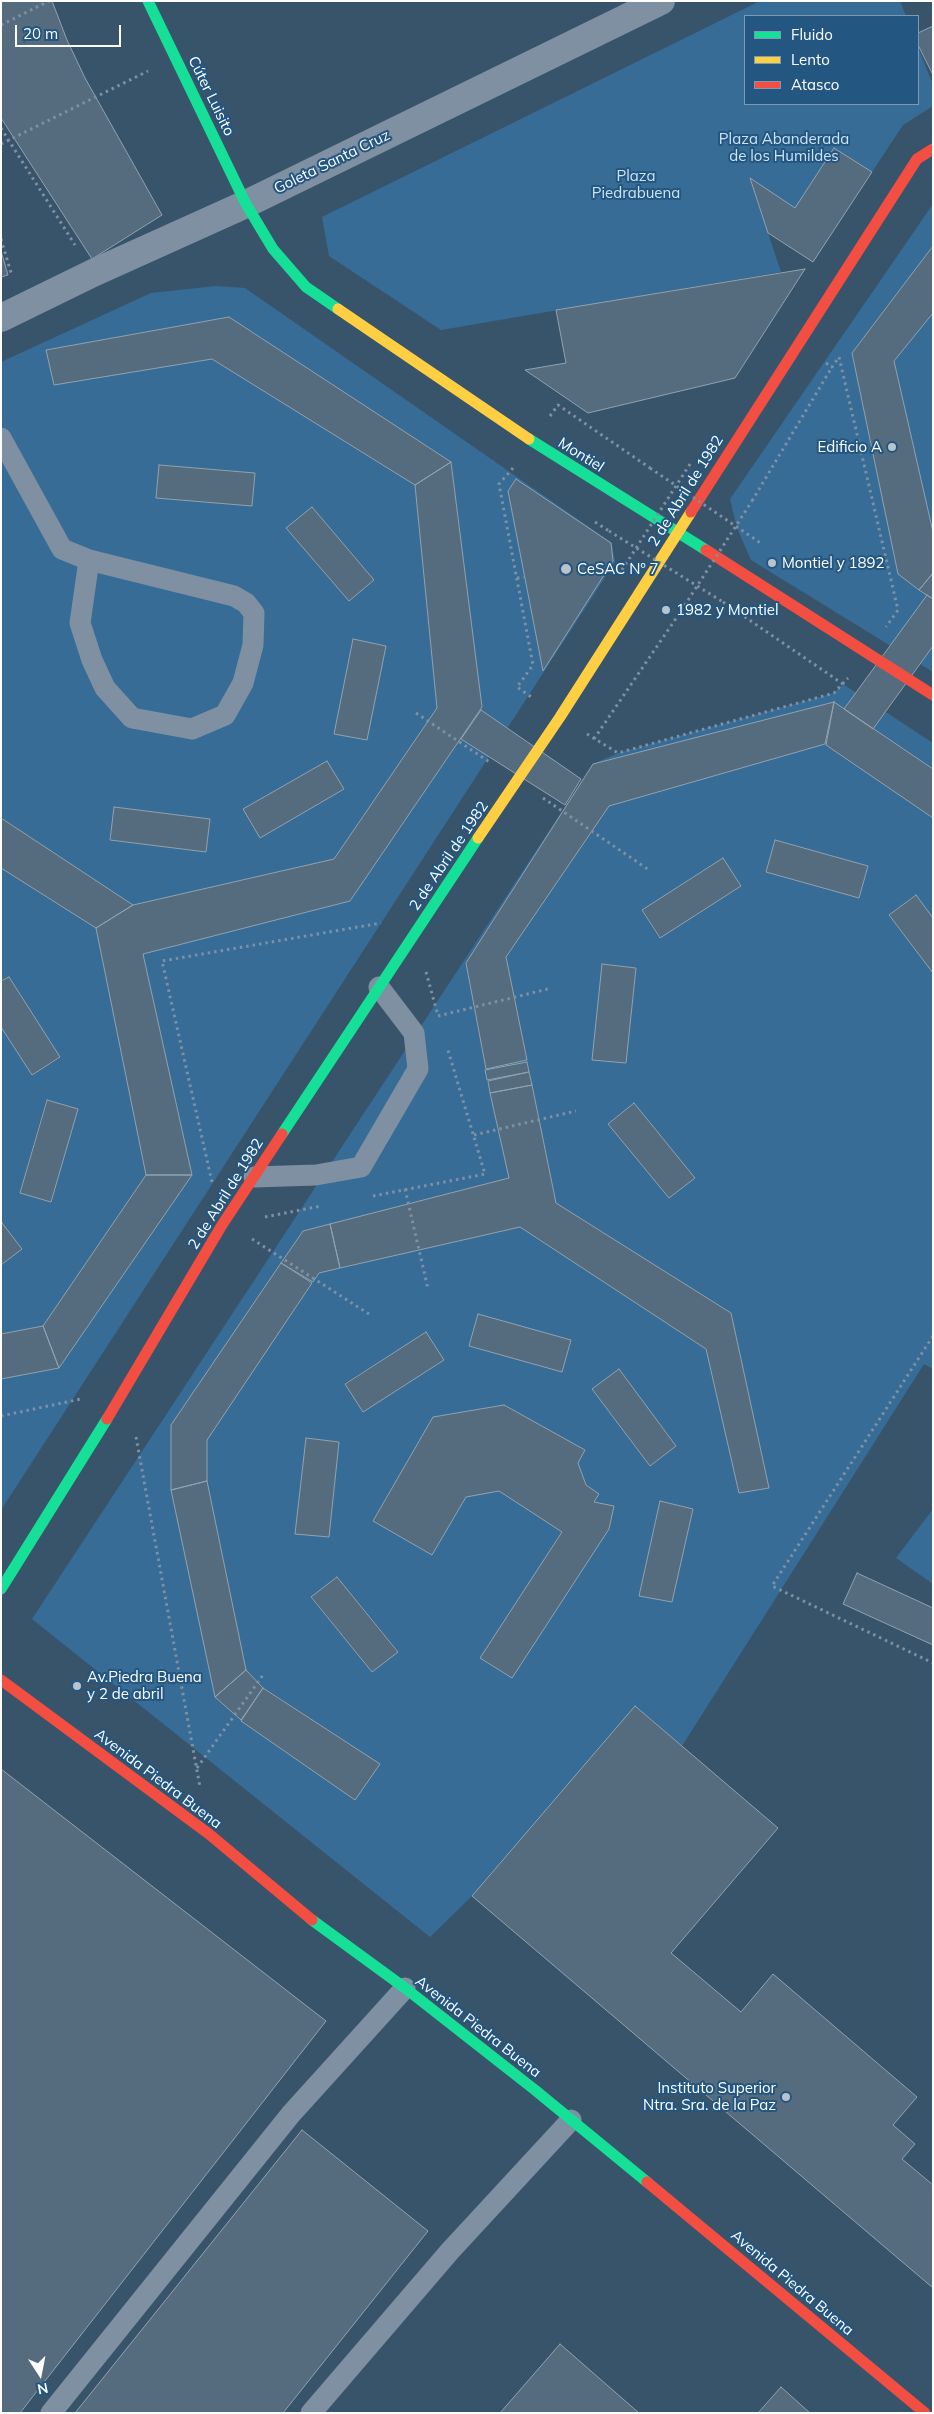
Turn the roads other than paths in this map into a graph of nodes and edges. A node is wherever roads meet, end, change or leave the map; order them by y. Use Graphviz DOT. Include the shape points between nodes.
graph roads {
  1 [pos="148,1"];
  2 [pos="662,1"];
  3 [pos="933,149"];
  4 [pos="246,204"];
  5 [pos="11,313"];
  6 [pos="1,438"];
  7 [pos="676,533"];
  8 [pos="89,560"];
  9 [pos="933,695"];
  10 [pos="379,987"];
  11 [pos="254,1177"];
  12 [pos="1,1589"];
  13 [pos="1,1680"];
  14 [pos="405,1988"];
  15 [pos="571,2120"];
  16 [pos="51,2413"];
  17 [pos="311,2413"];
  18 [pos="925,2413"];
  1 -- 4 [label="street, Cúter Luisito"];
  2 -- 4 [label="street, Goleta Santa Cruz"];
  3 -- 7 [label="street, 2 de Abril de 1982" via="917,159"];
  4 -- 5 [label="street, Goleta Santa Cruz"];
  4 -- 7 [label="street, Montiel" via="273,249 306,287 533,442"];
  6 -- 8 [label="lane" via="62,549"];
  7 -- 9 [label="street, Montiel"];
  7 -- 10 [label="street, 2 de Abril de 1982" via="560,717"];
  8 -- 8 [label="lane" via="234,596 246,603 254,613 254,645 243,683 224,714 192,729 132,718 104,688 80,623"];
  10 -- 11 [label="street, 2 de Abril de 1982"];
  10 -- 11 [label="lane" via="414,1033 418,1069 361,1167 316,1175"];
  11 -- 12 [label="street, 2 de Abril de 1982"];
  13 -- 14 [label="street, Avenida Piedra Buena" via="209,1834 314,1922"];
  14 -- 15 [label="street, Avenida Piedra Buena"];
  14 -- 16 [label="lane" via="291,2114"];
  15 -- 17 [label="lane" via="450,2251"];
  15 -- 18 [label="street, Avenida Piedra Buena"];
}
